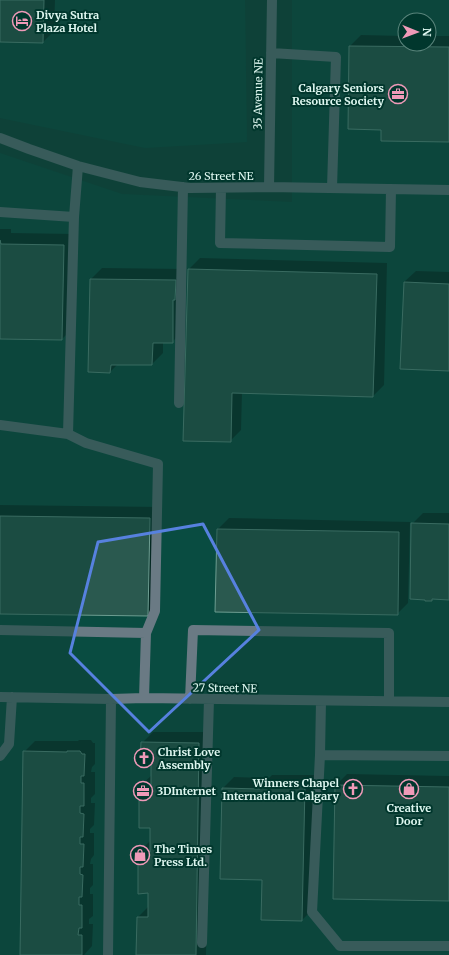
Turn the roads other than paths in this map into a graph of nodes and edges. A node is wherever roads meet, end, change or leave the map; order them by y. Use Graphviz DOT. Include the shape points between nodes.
graph roads {
  1 [pos="272,0"];
  2 [pos="271,53"];
  3 [pos="0,138"];
  4 [pos="78,166"];
  5 [pos="269,187"];
  6 [pos="182,188"];
  7 [pos="221,188"];
  8 [pos="332,188"];
  9 [pos="391,189"];
  10 [pos="449,190"];
  11 [pos="0,212"];
  12 [pos="74,217"];
  13 [pos="179,403"];
  14 [pos="0,425"];
  15 [pos="68,434"];
  16 [pos="0,630"];
  17 [pos="146,633"];
  18 [pos="0,697"];
  19 [pos="12,697"];
  20 [pos="144,698"];
  21 [pos="111,699"];
  22 [pos="190,699"];
  23 [pos="209,699"];
  24 [pos="321,701"];
  25 [pos="389,701"];
  26 [pos="449,702"];
  27 [pos="5,739"];
  28 [pos="320,754"];
  29 [pos="0,756"];
  30 [pos="449,756"];
  31 [pos="202,943"];
  32 [pos="449,946"];
  33 [pos="108,955"];
  1 -- 2 [label="street, 35 Avenue NE"];
  2 -- 5 [label="street, 35 Avenue NE"];
  2 -- 8 [label="street" via="336,57"];
  3 -- 4 [label="street, 26 Street NE"];
  4 -- 6 [label="street, 26 Street NE" via="140,182"];
  4 -- 12 [label="street"];
  5 -- 7 [label="street, 26 Street NE"];
  5 -- 8 [label="street, 26 Street NE"];
  6 -- 7 [label="street, 26 Street NE"];
  6 -- 13 [label="street"];
  7 -- 9 [label="street" via="220,243 390,247"];
  8 -- 9 [label="street, 26 Street NE"];
  9 -- 10 [label="street, 26 Street NE"];
  11 -- 12 [label="street"];
  12 -- 15 [label="street"];
  14 -- 15 [label="street"];
  15 -- 17 [label="street" via="86,443 158,464 155,611"];
  16 -- 17 [label="street"];
  17 -- 20 [label="street"];
  18 -- 19 [label="street, 27 Street NE"];
  19 -- 21 [label="street, 27 Street NE"];
  19 -- 27 [label="street"];
  20 -- 21 [label="street, 27 Street NE"];
  20 -- 22 [label="street, 27 Street NE"];
  21 -- 33 [label="street"];
  22 -- 23 [label="street, 27 Street NE"];
  22 -- 25 [label="street" via="193,630 389,633"];
  23 -- 24 [label="street, 27 Street NE"];
  23 -- 31 [label="street"];
  24 -- 25 [label="street, 27 Street NE"];
  24 -- 28 [label="street"];
  25 -- 26 [label="street, 27 Street NE"];
  27 -- 29 [label="street" via="9,744"];
  28 -- 30 [label="street"];
  28 -- 32 [label="street" via="312,912 340,946"];
}
